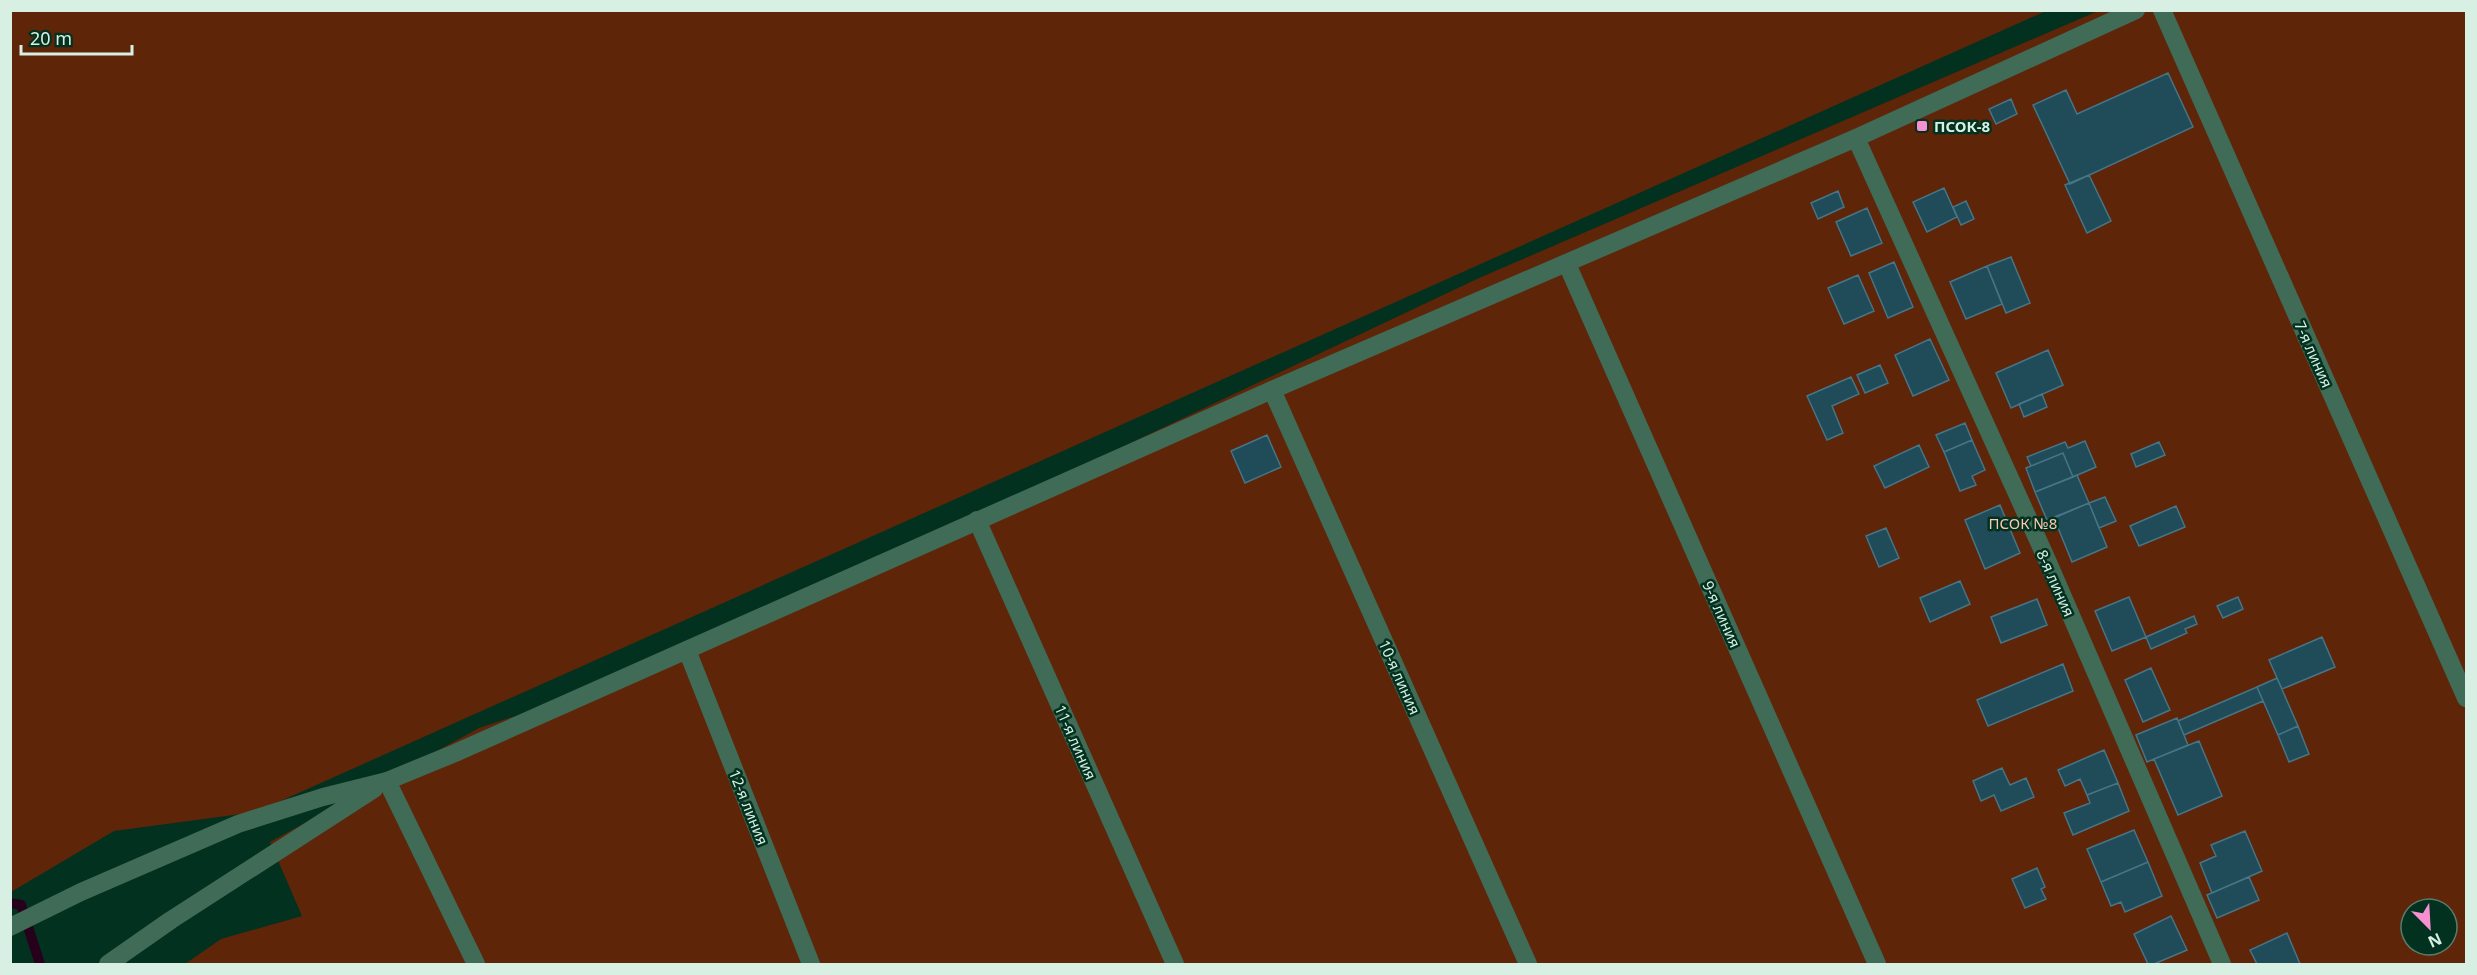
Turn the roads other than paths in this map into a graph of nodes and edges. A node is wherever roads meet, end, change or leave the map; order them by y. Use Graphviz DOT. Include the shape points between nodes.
graph roads {
  1 [pos="2136,10"];
  2 [pos="2163,10"];
  3 [pos="1856,138"];
  4 [pos="1567,264"];
  5 [pos="1272,390"];
  6 [pos="977,520"];
  7 [pos="687,650"];
  8 [pos="2466,698"];
  9 [pos="387,781"];
  10 [pos="10,927"];
  11 [pos="108,964"];
  12 [pos="476,964"];
  13 [pos="811,964"];
  14 [pos="1175,964"];
  15 [pos="1528,964"];
  16 [pos="1877,964"];
  17 [pos="2222,964"];
  1 -- 3 [label="street"];
  2 -- 8 [label="street, 7-я линия"];
  3 -- 4 [label="street"];
  3 -- 17 [label="street, 8-я линия" via="2047,560"];
  4 -- 5 [label="street"];
  4 -- 16 [label="street, 9-я линия"];
  5 -- 6 [label="street"];
  5 -- 15 [label="street, 10-я линия"];
  6 -- 7 [label="street"];
  6 -- 14 [label="street, 11-я линия"];
  7 -- 9 [label="street"];
  7 -- 13 [label="street, 12-я линия"];
  9 -- 10 [label="street" via="238,824"];
  9 -- 11 [label="street"];
  9 -- 12 [label="street"];
}
